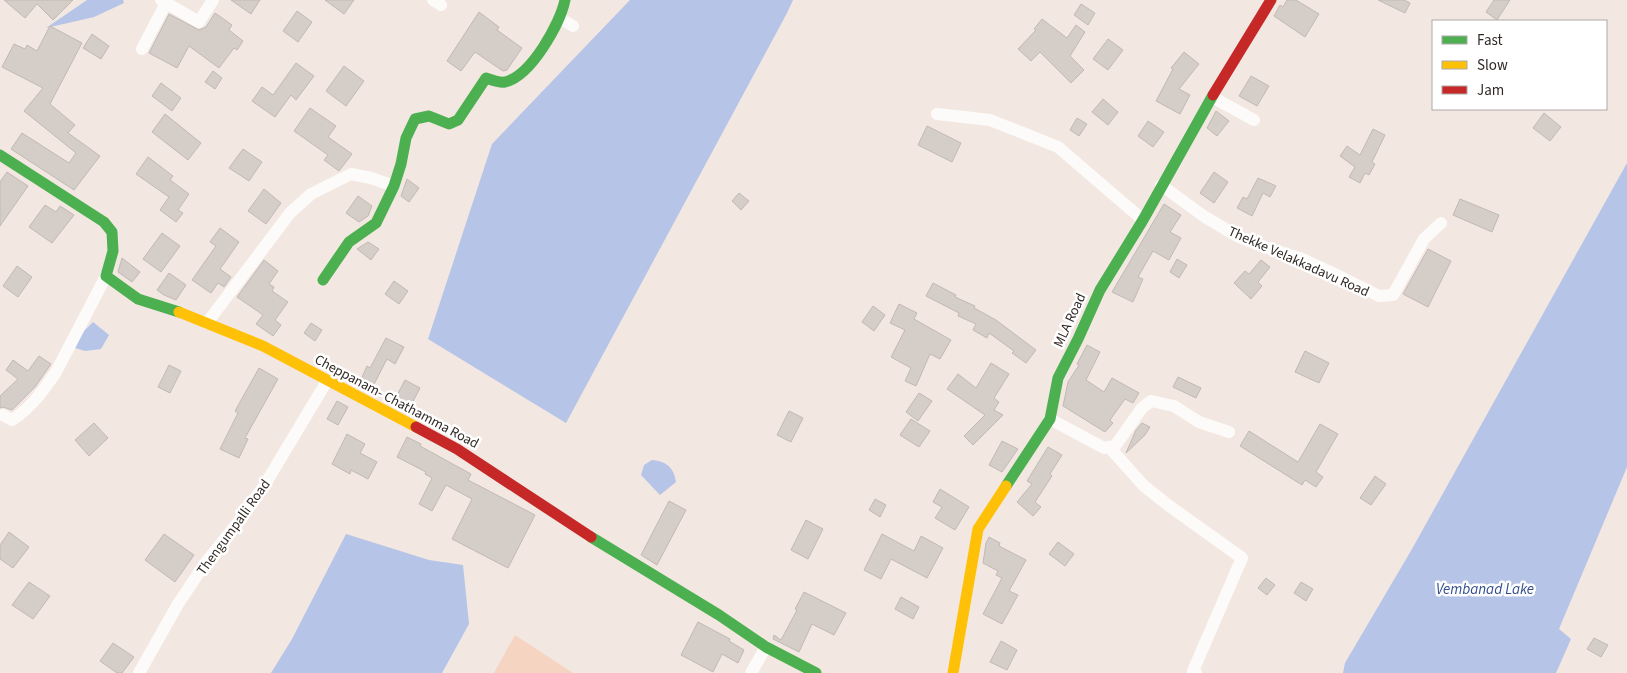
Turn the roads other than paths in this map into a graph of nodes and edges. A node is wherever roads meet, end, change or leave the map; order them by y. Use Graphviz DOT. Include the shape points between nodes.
graph roads {
  1 [pos="213,0"];
  2 [pos="564,0"];
  3 [pos="1271,0"];
  4 [pos="163,2"];
  5 [pos="560,18"];
  6 [pos="573,26"];
  7 [pos="142,49"];
  8 [pos="1212,97"];
  9 [pos="937,114"];
  10 [pos="1254,120"];
  11 [pos="0,155"];
  12 [pos="1161,185"];
  13 [pos="394,186"];
  14 [pos="1143,220"];
  15 [pos="1441,224"];
  16 [pos="106,276"];
  17 [pos="323,280"];
  18 [pos="207,323"];
  19 [pos="327,380"];
  20 [pos="3,415"];
  21 [pos="1050,419"];
  22 [pos="1229,432"];
  23 [pos="1109,447"];
  24 [pos="766,647"];
  25 [pos="139,673"];
  26 [pos="751,673"];
  27 [pos="816,673"];
  28 [pos="953,673"];
  29 [pos="1196,673"];
  1 -- 4 [label="street" via="199,22"];
  2 -- 5 [label="street"];
  3 -- 8 [label="street, MLA Road"];
  4 -- 7 [label="street"];
  5 -- 6 [label="street"];
  5 -- 13 [label="street" via="536,56 513,79 503,83 486,78 458,120 449,124 429,116 415,119 406,138"];
  8 -- 10 [label="street"];
  8 -- 12 [label="street, MLA Road"];
  9 -- 14 [label="street" via="990,120 1058,147"];
  11 -- 16 [label="street" via="104,222 112,232 113,251"];
  12 -- 14 [label="street, MLA Road"];
  12 -- 15 [label="street, Thekke Velakkadavu Road" via="1204,217 1239,237 1300,258 1379,296 1393,295 1424,239"];
  13 -- 17 [label="street" via="376,223 348,242"];
  13 -- 18 [label="street" via="352,174 311,194 290,213"];
  14 -- 21 [label="street, MLA Road" via="1100,290 1058,378"];
  16 -- 18 [label="street, Cheppanam- Chathamma Road" via="138,299"];
  16 -- 20 [label="street" via="46,387 24,412 12,420"];
  18 -- 19 [label="street, Cheppanam- Chathamma Road" via="263,346"];
  19 -- 24 [label="street, Cheppanam- Chathamma Road" via="457,449"];
  19 -- 25 [label="street, Thengumpalli Road" via="264,486 178,604"];
  21 -- 23 [label="street" via="1104,448"];
  21 -- 28 [label="street, MLA Road" via="978,529"];
  22 -- 23 [label="street" via="1199,422 1174,406 1150,401 1115,446"];
  23 -- 29 [label="street" via="1144,486 1242,558 1193,671"];
  24 -- 26 [label="street"];
  24 -- 27 [label="street, Cheppanam- Chathamma Road"];
}
